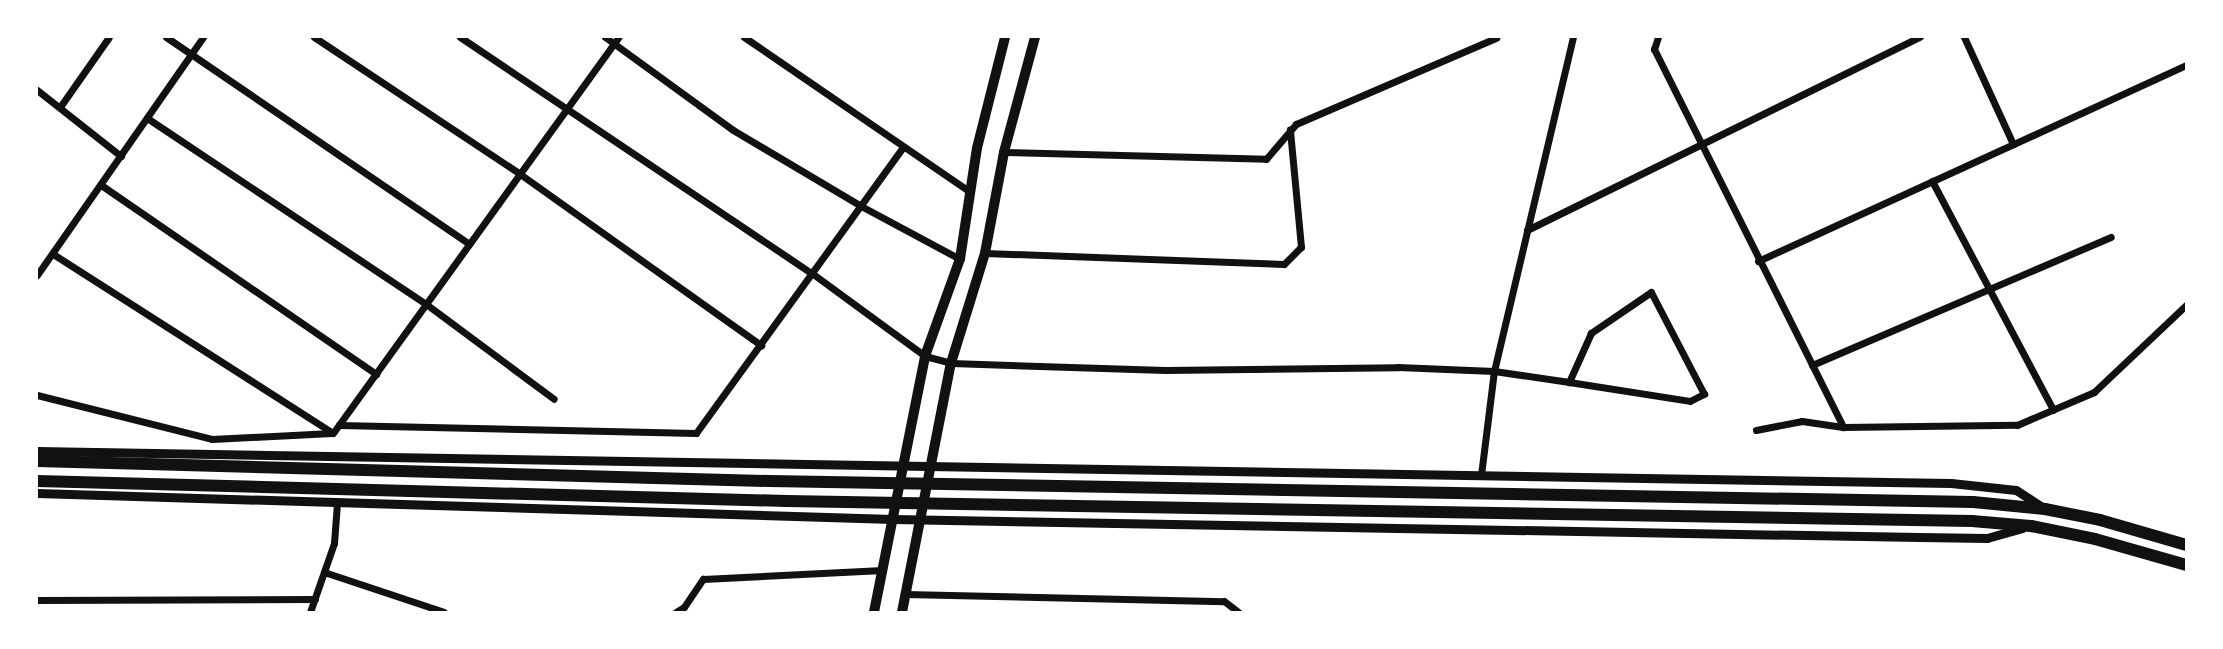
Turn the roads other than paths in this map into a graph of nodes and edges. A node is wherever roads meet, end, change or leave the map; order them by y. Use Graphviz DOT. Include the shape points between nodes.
graph roads {
  1 [pos="109,37"];
  2 [pos="166,37"];
  3 [pos="203,37"];
  4 [pos="314,37"];
  5 [pos="460,37"];
  6 [pos="605,37"];
  7 [pos="744,37"];
  8 [pos="1005,37"];
  9 [pos="1573,37"];
  10 [pos="1658,37"];
  11 [pos="1920,37"];
  12 [pos="1964,37"];
  13 [pos="1036,38"];
  14 [pos="1496,38"];
  15 [pos="617,40"];
  16 [pos="190,54"];
  17 [pos="2186,65"];
  18 [pos="37,90"];
  19 [pos="60,107"];
  20 [pos="568,107"];
  21 [pos="147,118"];
  22 [pos="1290,130"];
  23 [pos="2013,144"];
  24 [pos="1701,145"];
  25 [pos="902,148"];
  26 [pos="1004,152"];
  27 [pos="121,156"];
  28 [pos="520,174"];
  29 [pos="1932,181"];
  30 [pos="101,186"];
  31 [pos="970,192"];
  32 [pos="861,206"];
  33 [pos="1527,230"];
  34 [pos="2110,237"];
  35 [pos="469,244"];
  36 [pos="985,253"];
  37 [pos="53,254"];
  38 [pos="960,259"];
  39 [pos="1758,261"];
  40 [pos="813,274"];
  41 [pos="37,275"];
  42 [pos="1987,290"];
  43 [pos="426,304"];
  44 [pos="2186,305"];
  45 [pos="761,345"];
  46 [pos="925,356"];
  47 [pos="951,363"];
  48 [pos="1812,365"];
  49 [pos="1494,371"];
  50 [pos="376,374"];
  51 [pos="1569,382"];
  52 [pos="37,395"];
  53 [pos="554,399"];
  54 [pos="2053,410"];
  55 [pos="339,425"];
  56 [pos="1843,427"];
  57 [pos="1756,429"];
  58 [pos="333,433"];
  59 [pos="37,451"];
  60 [pos="37,461"];
  61 [pos="904,464"];
  62 [pos="929,464"];
  63 [pos="1481,475"];
  64 [pos="37,481"];
  65 [pos="37,493"];
  66 [pos="337,503"];
  67 [pos="2045,509"];
  68 [pos="893,519"];
  69 [pos="919,519"];
  70 [pos="2031,526"];
  71 [pos="2186,545"];
  72 [pos="2186,565"];
  73 [pos="883,569"];
  74 [pos="324,572"];
  75 [pos="905,594"];
  76 [pos="315,599"];
  77 [pos="37,600"];
  78 [pos="310,612"];
  79 [pos="444,612"];
  80 [pos="676,612"];
  81 [pos="874,612"];
  82 [pos="902,612"];
  83 [pos="1238,612"];
  1 -- 19 [label="street"];
  2 -- 16 [label="street"];
  3 -- 16 [label="street"];
  4 -- 28 [label="street"];
  5 -- 20 [label="street"];
  6 -- 15 [label="street"];
  7 -- 25 [label="street"];
  8 -- 31 [label="main road"];
  9 -- 33 [label="street"];
  10 -- 24 [label="street" via="1654,49"];
  11 -- 24 [label="street"];
  12 -- 23 [label="street"];
  13 -- 26 [label="main road"];
  14 -- 22 [label="street"];
  15 -- 20 [label="street"];
  15 -- 32 [label="street" via="733,130"];
  16 -- 21 [label="street"];
  16 -- 35 [label="street"];
  17 -- 23 [label="street"];
  18 -- 19 [label="street"];
  19 -- 27 [label="street"];
  20 -- 28 [label="street"];
  20 -- 40 [label="street"];
  21 -- 27 [label="street"];
  21 -- 43 [label="street"];
  22 -- 26 [label="street" via="1266,159"];
  22 -- 36 [label="street" via="1301,247 1284,264"];
  23 -- 29 [label="street"];
  24 -- 33 [label="street"];
  24 -- 39 [label="street"];
  25 -- 31 [label="street"];
  25 -- 32 [label="street"];
  26 -- 36 [label="main road"];
  27 -- 30 [label="street"];
  28 -- 35 [label="street"];
  28 -- 45 [label="street"];
  29 -- 39 [label="street"];
  29 -- 42 [label="street"];
  30 -- 37 [label="street"];
  30 -- 50 [label="street"];
  31 -- 38 [label="main road"];
  32 -- 38 [label="street"];
  32 -- 40 [label="street"];
  33 -- 49 [label="street"];
  34 -- 42 [label="street"];
  35 -- 43 [label="street"];
  36 -- 47 [label="main road"];
  37 -- 41 [label="street"];
  37 -- 58 [label="street"];
  38 -- 46 [label="main road"];
  39 -- 48 [label="street"];
  40 -- 45 [label="street"];
  40 -- 46 [label="street"];
  42 -- 48 [label="street"];
  42 -- 54 [label="street"];
  43 -- 50 [label="street"];
  43 -- 53 [label="street"];
  44 -- 54 [label="street" via="2094,392"];
  45 -- 55 [label="street" via="696,433"];
  46 -- 47 [label="street"];
  46 -- 61 [label="main road"];
  47 -- 49 [label="street" via="1165,370 1398,367"];
  47 -- 62 [label="main road"];
  48 -- 56 [label="street"];
  49 -- 51 [label="street"];
  49 -- 63 [label="street"];
  50 -- 55 [label="street"];
  51 -- 51 [label="street" via="1690,401 1704,394 1651,292 1591,333"];
  52 -- 58 [label="street" via="212,439"];
  54 -- 56 [label="street" via="2017,425"];
  55 -- 58 [label="street"];
  56 -- 57 [label="street" via="1802,421"];
  59 -- 61 [label="street"];
  60 -- 67 [label="highway" via="769,481 1976,502"];
  61 -- 62 [label="street"];
  61 -- 68 [label="main road"];
  62 -- 63 [label="street"];
  62 -- 69 [label="main road"];
  63 -- 67 [label="street" via="1951,484 2016,490"];
  64 -- 70 [label="highway" via="786,501 1972,521"];
  65 -- 66 [label="street"];
  66 -- 68 [label="street"];
  66 -- 74 [label="street" via="334,543"];
  67 -- 71 [label="highway"];
  68 -- 69 [label="street"];
  68 -- 73 [label="main road"];
  69 -- 70 [label="street" via="1987,538"];
  69 -- 75 [label="main road"];
  70 -- 72 [label="highway"];
  73 -- 80 [label="street" via="703,579"];
  73 -- 81 [label="main road"];
  74 -- 76 [label="street"];
  74 -- 79 [label="street"];
  75 -- 82 [label="main road"];
  75 -- 83 [label="street" via="1224,601"];
  76 -- 77 [label="street"];
  76 -- 78 [label="street"];
}
